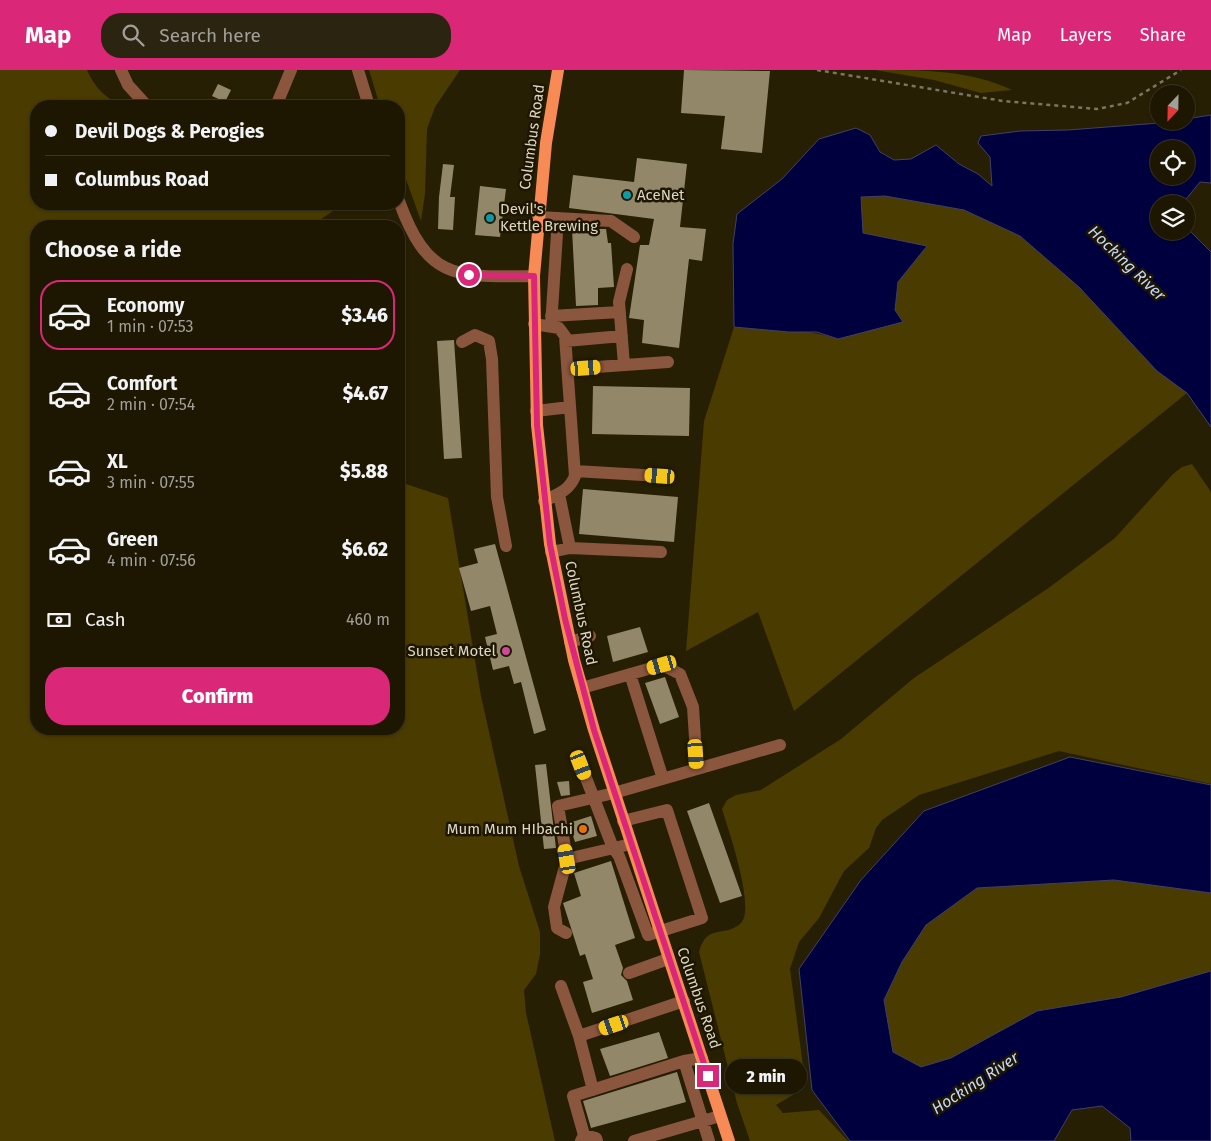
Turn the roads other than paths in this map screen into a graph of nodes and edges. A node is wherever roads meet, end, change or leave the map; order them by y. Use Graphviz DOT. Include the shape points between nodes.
graph roads {
  1 [pos="291,70"];
  2 [pos="358,70"];
  3 [pos="558,70"];
  4 [pos="121,71"];
  5 [pos="142,100"];
  6 [pos="278,100"];
  7 [pos="367,100"];
  8 [pos="403,210"];
  9 [pos="538,217"];
  10 [pos="558,218"];
  11 [pos="634,237"];
  12 [pos="628,269"];
  13 [pos="534,276"];
  14 [pos="620,312"];
  15 [pos="551,321"];
  16 [pos="534,324"];
  17 [pos="622,336"];
  18 [pos="566,341"];
  19 [pos="462,342"];
  20 [pos="668,362"];
  21 [pos="624,365"];
  22 [pos="568,369"];
  23 [pos="570,407"];
  24 [pos="536,411"];
  25 [pos="575,471"];
  26 [pos="660,476"];
  27 [pos="559,494"];
  28 [pos="544,501"];
  29 [pos="506,546"];
  30 [pos="570,548"];
  31 [pos="552,552"];
  32 [pos="661,552"];
  33 [pos="590,636"];
  34 [pos="570,642"];
  35 [pos="630,674"];
  36 [pos="582,688"];
  37 [pos="780,745"];
  38 [pos="581,765"];
  39 [pos="697,769"];
  40 [pos="663,779"];
  41 [pos="614,793"];
  42 [pos="594,798"];
  43 [pos="623,821"];
  44 [pos="631,844"];
  45 [pos="613,848"];
  46 [pos="567,859"];
  47 [pos="566,933"];
  48 [pos="660,933"];
  49 [pos="668,959"];
  50 [pos="629,974"];
  51 [pos="561,986"];
  52 [pos="684,1001"];
  53 [pos="579,1036"];
  54 [pos="702,1058"];
  55 [pos="684,1061"];
  56 [pos="593,1090"];
  57 [pos="720,1116"];
  58 [pos="703,1121"];
  59 [pos="582,1138"];
  60 [pos="598,1141"];
  61 [pos="634,1141"];
  62 [pos="709,1141"];
  63 [pos="729,1141"];
  1 -- 6 [label="street"];
  2 -- 7 [label="street"];
  3 -- 9 [label="main road, Columbus Road"];
  4 -- 5 [label="street"];
  8 -- 13 [label="street" via="417,243 439,266 469,275"];
  9 -- 10 [label="street"];
  9 -- 13 [label="main road, Columbus Road"];
  10 -- 11 [label="street" via="611,221"];
  10 -- 15 [label="street"];
  12 -- 14 [label="street" via="619,302"];
  13 -- 16 [label="main road, Columbus Road"];
  14 -- 15 [label="street"];
  14 -- 17 [label="street"];
  15 -- 16 [label="street"];
  15 -- 18 [label="street" via="564,331"];
  16 -- 24 [label="main road, Columbus Road"];
  17 -- 18 [label="street"];
  17 -- 21 [label="street"];
  18 -- 22 [label="street"];
  19 -- 29 [label="street" via="475,335 489,341 497,497"];
  20 -- 21 [label="street"];
  21 -- 22 [label="street"];
  22 -- 23 [label="street"];
  23 -- 24 [label="street"];
  23 -- 25 [label="street"];
  24 -- 28 [label="main road, Columbus Road"];
  25 -- 26 [label="street"];
  25 -- 27 [label="street" via="572,484"];
  27 -- 28 [label="street"];
  27 -- 30 [label="street"];
  28 -- 31 [label="main road, Columbus Road"];
  30 -- 31 [label="street"];
  30 -- 32 [label="street"];
  31 -- 34 [label="main road, Columbus Road"];
  33 -- 34 [label="street"];
  34 -- 36 [label="main road, Columbus Road"];
  35 -- 36 [label="street"];
  35 -- 39 [label="street" via="662,665 680,674 693,707"];
  35 -- 40 [label="street"];
  36 -- 41 [label="main road, Columbus Road"];
  37 -- 39 [label="street"];
  38 -- 42 [label="street"];
  39 -- 40 [label="street"];
  40 -- 41 [label="street"];
  41 -- 42 [label="street"];
  41 -- 43 [label="main road, Columbus Road"];
  42 -- 45 [label="street"];
  42 -- 46 [label="street" via="558,806"];
  43 -- 44 [label="main road, Columbus Road"];
  43 -- 48 [label="street" via="667,810 702,918"];
  44 -- 45 [label="street"];
  44 -- 48 [label="main road, Columbus Road"];
  45 -- 46 [label="street"];
  45 -- 48 [label="street" via="619,856 648,935"];
  46 -- 47 [label="street" via="554,907 557,928"];
  48 -- 49 [label="main road, Columbus Road"];
  49 -- 50 [label="street"];
  49 -- 52 [label="main road, Columbus Road"];
  51 -- 53 [label="street"];
  52 -- 53 [label="street"];
  52 -- 54 [label="main road, Columbus Road"];
  53 -- 56 [label="street"];
  54 -- 55 [label="street"];
  54 -- 57 [label="main road, Columbus Road"];
  55 -- 56 [label="street"];
  55 -- 58 [label="street"];
  56 -- 59 [label="street" via="573,1096"];
  57 -- 58 [label="street"];
  57 -- 63 [label="main road, Columbus Road"];
  58 -- 61 [label="street"];
  58 -- 62 [label="street"];
  59 -- 60 [label="street" via="596,1138"];
}
